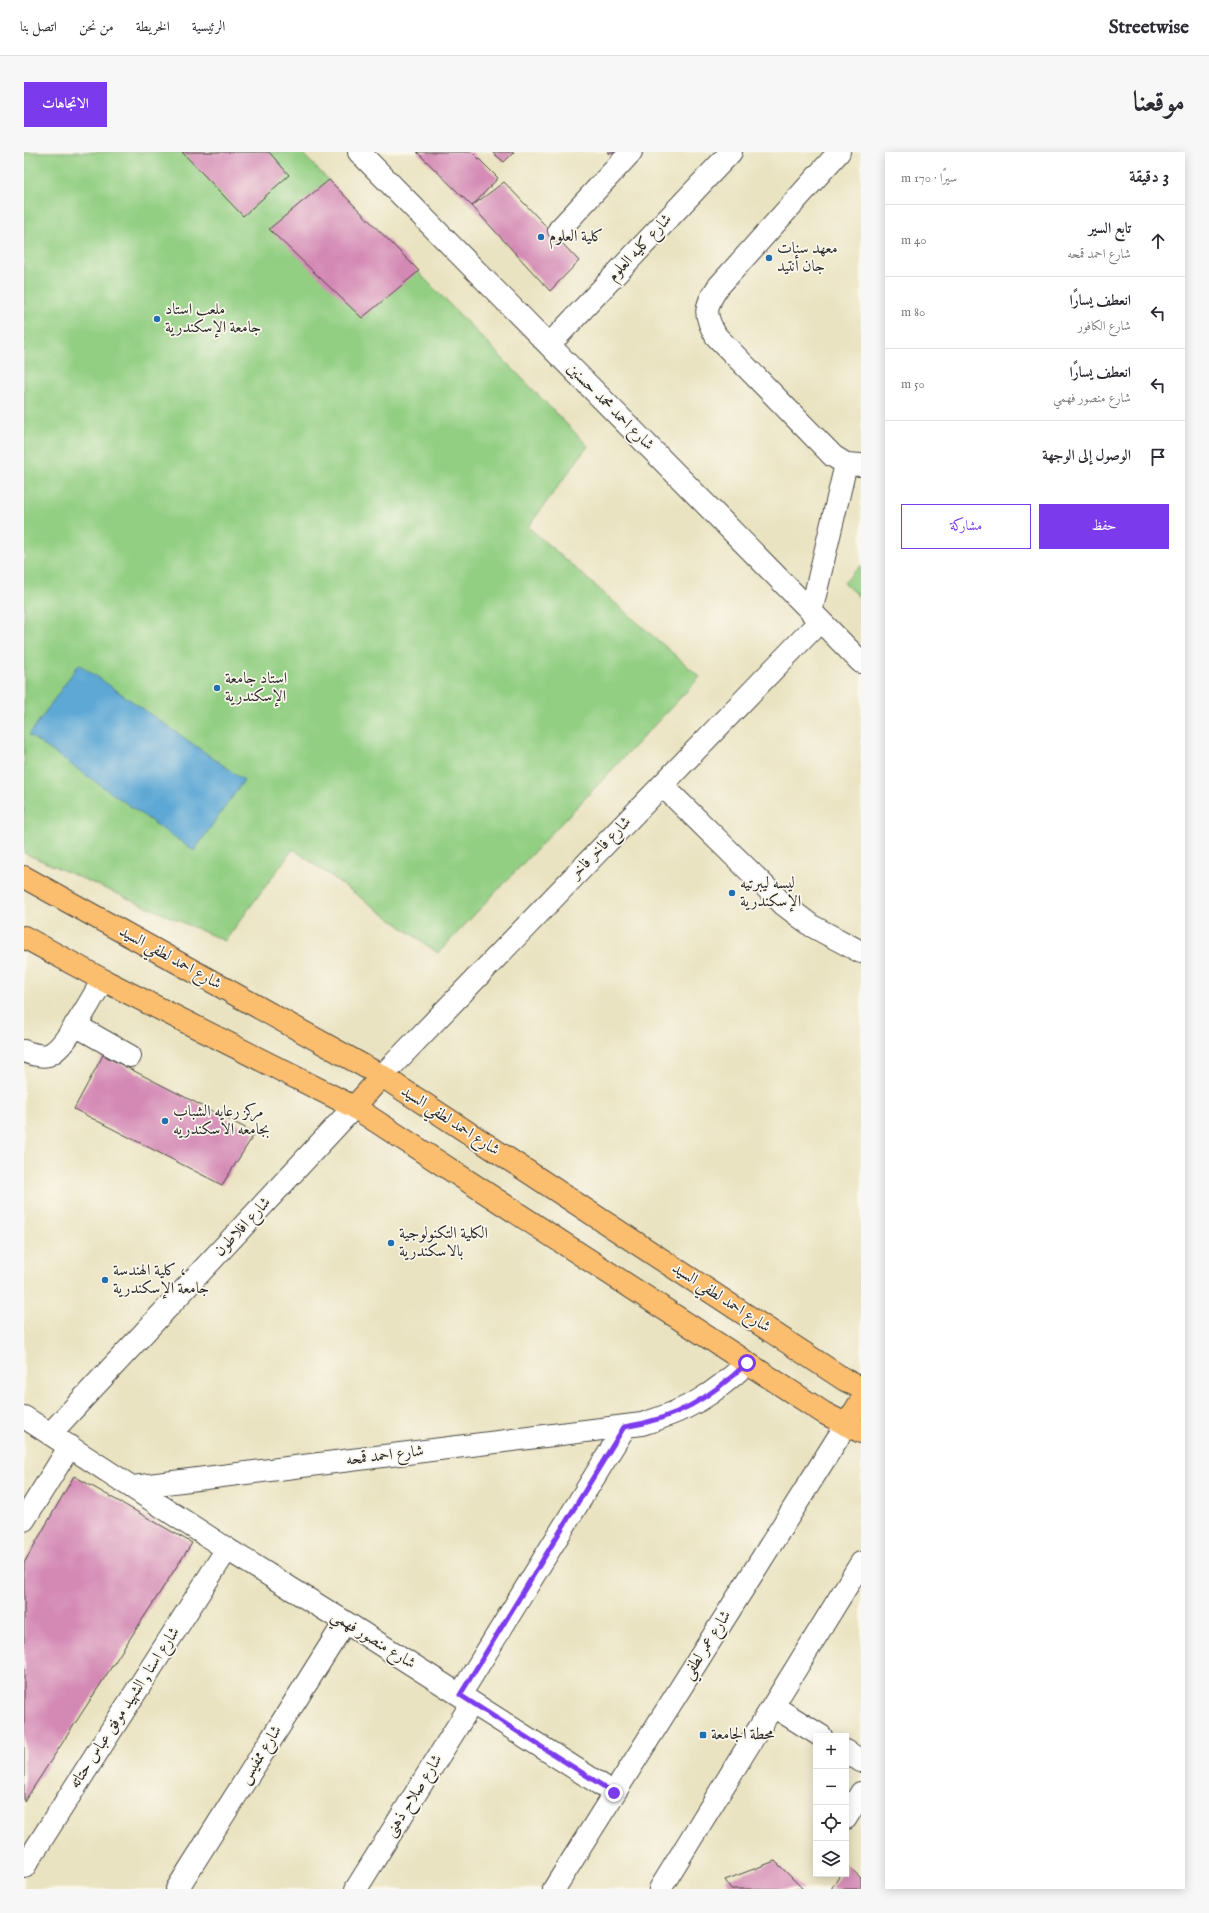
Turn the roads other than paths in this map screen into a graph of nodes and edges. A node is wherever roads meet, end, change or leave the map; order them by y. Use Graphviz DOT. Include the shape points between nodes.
graph roads {
  1 [pos="359,152"];
  2 [pos="631,152"];
  3 [pos="731,152"];
  4 [pos="839,152"];
  5 [pos="559,230"];
  6 [pos="549,345"];
  7 [pos="854,465"];
  8 [pos="816,616"];
  9 [pos="861,662"];
  10 [pos="662,785"];
  11 [pos="24,877"];
  12 [pos="24,937"];
  13 [pos="861,952"];
  14 [pos="102,980"];
  15 [pos="75,1025"];
  16 [pos="24,1051"];
  17 [pos="130,1056"];
  18 [pos="382,1076"];
  19 [pos="354,1107"];
  20 [pos="747,1363"];
  21 [pos="861,1388"];
  22 [pos="861,1401"];
  23 [pos="24,1417"];
  24 [pos="624,1427"];
  25 [pos="854,1428"];
  26 [pos="50,1434"];
  27 [pos="70,1446"];
  28 [pos="133,1487"];
  29 [pos="24,1520"];
  30 [pos="227,1549"];
  31 [pos="861,1563"];
  32 [pos="345,1622"];
  33 [pos="466,1699"];
  34 [pos="773,1706"];
  35 [pos="816,1733"];
  36 [pos="849,1754"];
  37 [pos="861,1761"];
  38 [pos="614,1793"];
  39 [pos="861,1793"];
  40 [pos="849,1813"];
  41 [pos="24,1867"];
  42 [pos="178,1889"];
  43 [pos="356,1889"];
  44 [pos="554,1889"];
  45 [pos="660,1889"];
  1 -- 6 [label="street, شارع احمد محمد حسنين"];
  2 -- 5 [label="street"];
  3 -- 6 [label="street, شارع كليه العلوم"];
  4 -- 7 [label="street" via="718,287 708,302 707,320 716,336 833,456"];
  6 -- 8 [label="street, شارع احمد محمد حسنين"];
  7 -- 8 [label="street"];
  8 -- 9 [label="street, شارع احمد محمد حسنين"];
  8 -- 10 [label="street, شارع فاخر فاخر"];
  10 -- 13 [label="street" via="784,904 812,926"];
  10 -- 18 [label="street, شارع فاخر فاخر"];
  11 -- 18 [label="main road, شارع احمد لطفي السيد"];
  12 -- 14 [label="main road"];
  14 -- 15 [label="street"];
  14 -- 19 [label="main road"];
  15 -- 16 [label="street" via="65,1042 49,1055 37,1056"];
  15 -- 17 [label="street"];
  18 -- 19 [label="main road"];
  18 -- 21 [label="main road, شارع احمد لطفي السيد" via="845,1380"];
  19 -- 20 [label="main road"];
  19 -- 26 [label="street, شارع افلاطون"];
  20 -- 24 [label="street, شارع احمد قمحه" via="724,1384 698,1402 671,1415"];
  20 -- 25 [label="main road"];
  22 -- 25 [label="main road, شارع عمر لطفي"];
  23 -- 26 [label="street"];
  24 -- 28 [label="street, شارع احمد قمحه"];
  24 -- 33 [label="street, شارع صلاح ذهنى"];
  25 -- 38 [label="street, شارع عمر لطفي"];
  26 -- 27 [label="street"];
  27 -- 28 [label="street"];
  27 -- 29 [label="street"];
  28 -- 30 [label="street, شارع منصور فهمي"];
  30 -- 32 [label="street, شارع منصور فهمي"];
  30 -- 41 [label="street, شارع اسنا , الشهيد موفق عباس حتاته"];
  31 -- 34 [label="street"];
  32 -- 33 [label="street, شارع منصور فهمي"];
  32 -- 42 [label="street, شارع ممفيس"];
  33 -- 38 [label="street, شارع منصور فهمي"];
  33 -- 43 [label="street, شارع صلاح ذهنى"];
  34 -- 35 [label="street"];
  34 -- 45 [label="street"];
  36 -- 37 [label="street"];
  38 -- 44 [label="street, شارع عمر لطفي"];
  39 -- 40 [label="street"];
}
